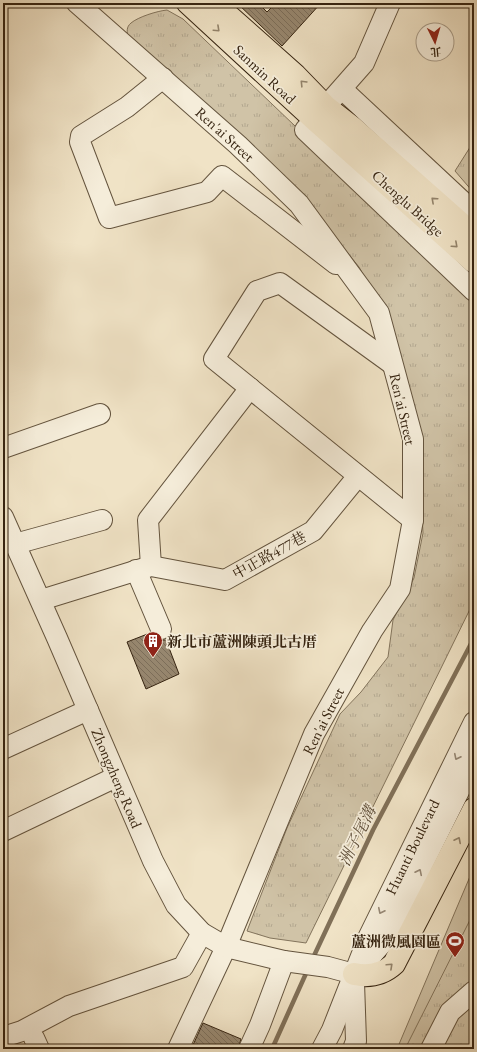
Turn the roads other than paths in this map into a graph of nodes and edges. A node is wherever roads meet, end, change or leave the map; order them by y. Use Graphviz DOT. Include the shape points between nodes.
graph roads {
  1 [pos="188,3"];
  2 [pos="214,3"];
  3 [pos="390,3"];
  4 [pos="82,4"];
  5 [pos="163,78"];
  6 [pos="342,89"];
  7 [pos="320,114"];
  8 [pos="348,136"];
  9 [pos="474,212"];
  10 [pos="474,235"];
  11 [pos="474,262"];
  12 [pos="355,278"];
  13 [pos="474,291"];
  14 [pos="392,364"];
  15 [pos="250,388"];
  16 [pos="100,414"];
  17 [pos="3,448"];
  18 [pos="358,476"];
  19 [pos="102,520"];
  20 [pos="413,520"];
  21 [pos="4,524"];
  22 [pos="15,544"];
  23 [pos="143,568"];
  24 [pos="40,600"];
  25 [pos="161,629"];
  26 [pos="88,710"];
  27 [pos="474,722"];
  28 [pos="3,749"];
  29 [pos="474,761"];
  30 [pos="116,777"];
  31 [pos="474,808"];
  32 [pos="3,832"];
  33 [pos="202,933"];
  34 [pos="226,947"];
  35 [pos="301,963"];
  36 [pos="354,974"];
  37 [pos="474,991"];
  38 [pos="3,1037"];
  39 [pos="178,1049"];
  40 [pos="249,1049"];
  41 [pos="322,1049"];
  42 [pos="353,1049"];
  43 [pos="431,1049"];
  1 -- 7 [label="main road, Sanmin Road, one-way"];
  7 -- 2 [label="main road, Sanmin Road, one-way" via="295,74"];
  3 -- 6 [label="street" via="364,63"];
  4 -- 5 [label="street, Ren'ai Street"];
  5 -- 12 [label="street, Ren'ai Street" via="299,204"];
  5 -- 12 [label="street" via="127,107 81,136 80,142 109,218 207,192 222,176"];
  6 -- 7 [label="street"];
  6 -- 9 [label="street"];
  7 -- 8 [label="main road, Sanmin Road"];
  7 -- 13 [label="street" via="305,130"];
  10 -- 8 [label="main road, Chenglu Bridge, one-way"];
  8 -- 11 [label="main road, Chenglu Bridge, one-way"];
  12 -- 14 [label="street, Ren'ai Street" via="379,313"];
  14 -- 15 [label="street" via="280,283 258,291 214,359"];
  14 -- 20 [label="street, Ren'ai Street" via="413,439"];
  15 -- 18 [label="street"];
  15 -- 23 [label="street" via="148,520"];
  16 -- 17 [label="street"];
  18 -- 20 [label="street"];
  18 -- 23 [label="street, 中正路477巷" via="313,532 225,580"];
  19 -- 22 [label="street"];
  20 -- 34 [label="street, Ren'ai Street" via="400,589 372,632 314,734"];
  21 -- 22 [label="street, Zhongzheng Road"];
  22 -- 24 [label="street, Zhongzheng Road"];
  23 -- 24 [label="street, 中正路477巷"];
  23 -- 25 [label="street"];
  24 -- 26 [label="street, Zhongzheng Road"];
  26 -- 28 [label="street"];
  26 -- 30 [label="street, Zhongzheng Road"];
  27 -- 36 [label="street, Huanti Boulevard, one-way" via="369,936"];
  36 -- 29 [label="street, Huanti Boulevard, one-way" via="385,940"];
  30 -- 32 [label="street"];
  30 -- 33 [label="street, Zhongzheng Road" via="153,861 176,905"];
  36 -- 31 [label="main road, one-way" via="377,975 394,964"];
  33 -- 34 [label="street, Zhongzheng Road"];
  33 -- 38 [label="street" via="183,967 69,1006 22,1031"];
  34 -- 35 [label="street, Zhongzheng Road"];
  34 -- 39 [label="street, Ren'ai Street"];
  35 -- 36 [label="street, Zhongzheng Road"];
  35 -- 40 [label="street" via="260,1025"];
  36 -- 41 [label="street, Huanti Boulevard"];
  36 -- 42 [label="street" via="356,1041"];
  37 -- 43 [label="street" via="450,1012"];
}
